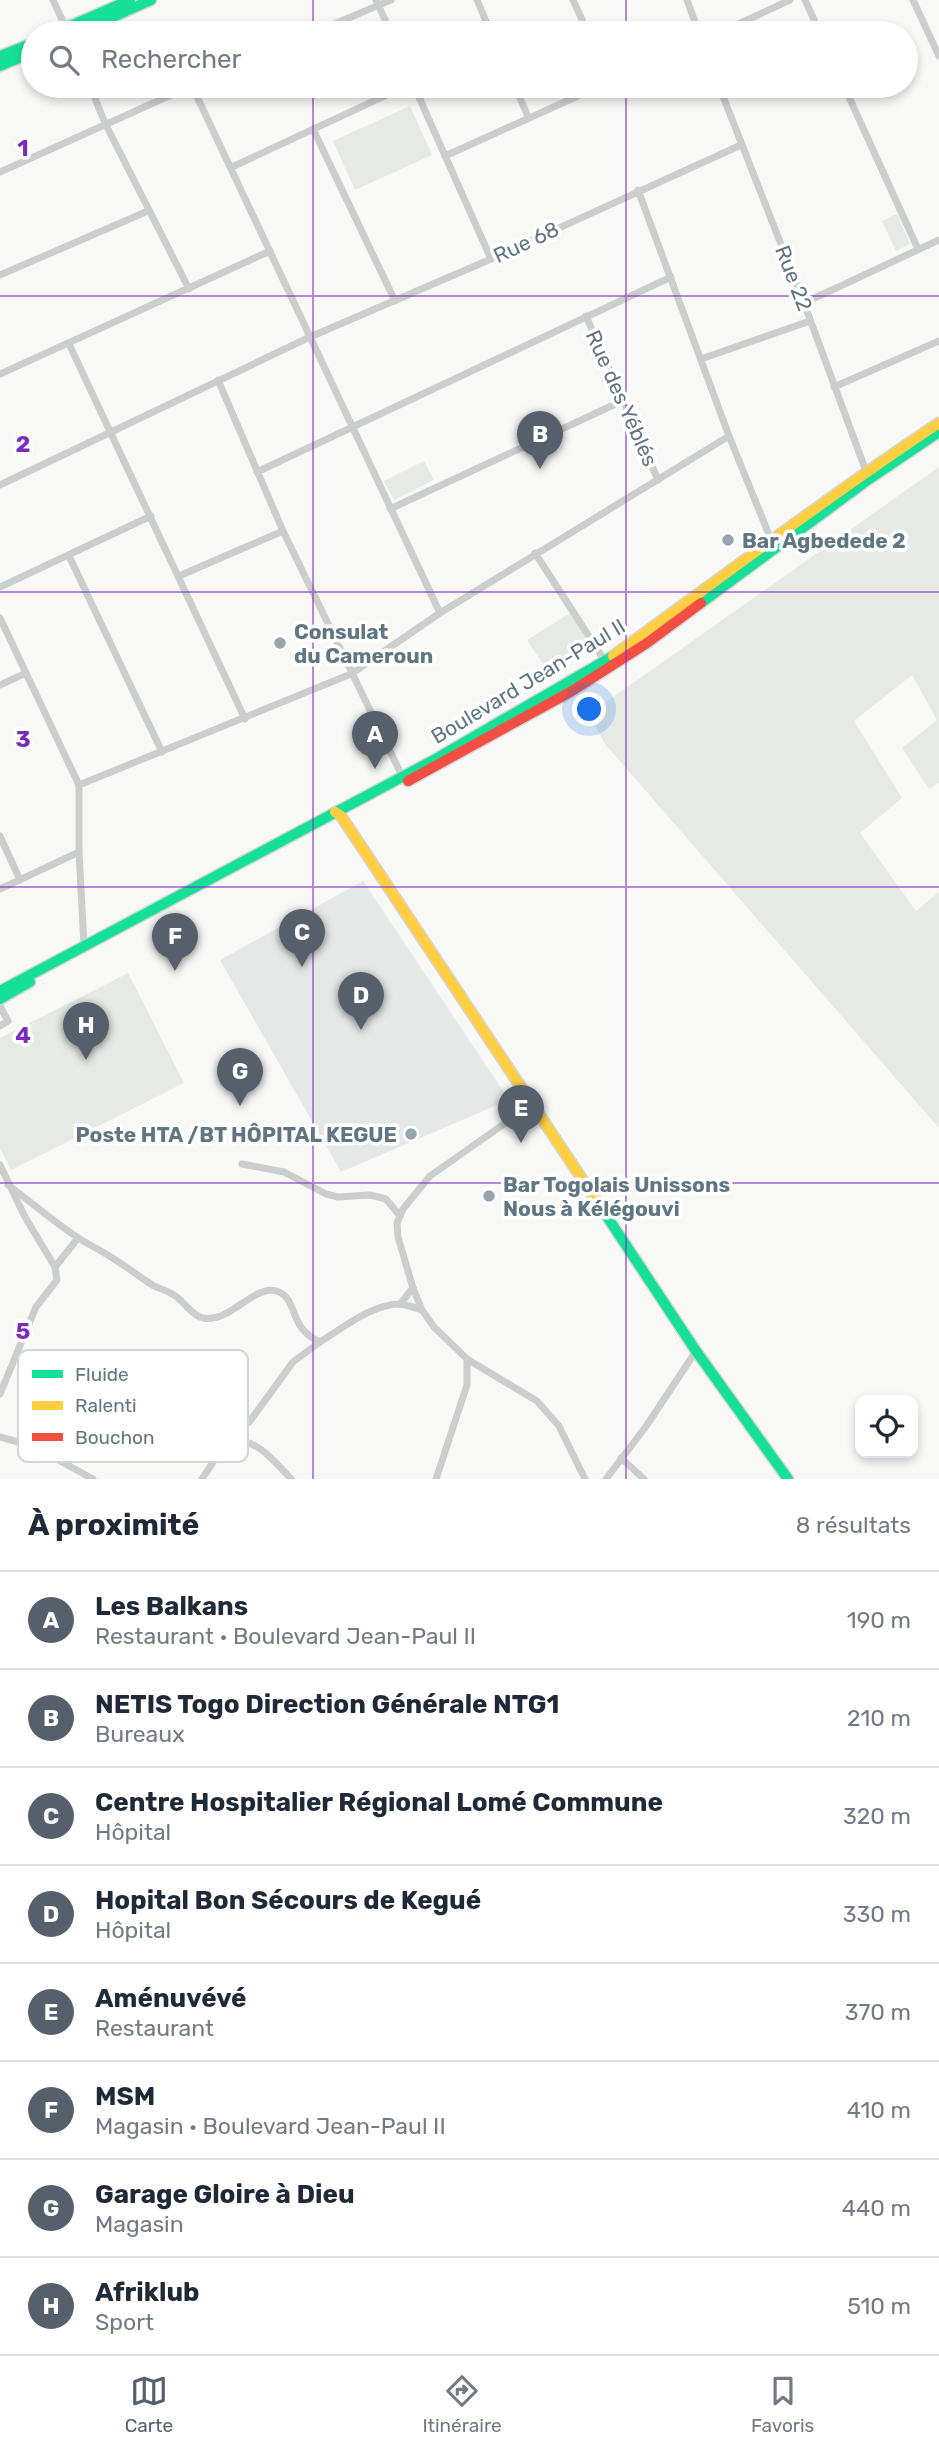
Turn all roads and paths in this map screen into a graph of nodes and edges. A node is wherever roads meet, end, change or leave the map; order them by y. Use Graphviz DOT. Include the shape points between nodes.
graph roads {
  1 [pos="53,0"];
  2 [pos="130,0"];
  3 [pos="151,0"];
  4 [pos="391,0"];
  5 [pos="477,0"];
  6 [pos="573,0"];
  7 [pos="687,0"];
  8 [pos="790,0"];
  9 [pos="805,0"];
  10 [pos="914,0"];
  11 [pos="377,3"];
  12 [pos="62,21"];
  13 [pos="87,21"];
  14 [pos="103,21"];
  15 [pos="339,21"];
  16 [pos="385,21"];
  17 [pos="486,21"];
  18 [pos="583,21"];
  19 [pos="695,21"];
  20 [pos="745,21"];
  21 [pos="815,21"];
  22 [pos="21,48"];
  23 [pos="0,56"];
  24 [pos="939,56"];
  25 [pos="21,57"];
  26 [pos="0,66"];
  27 [pos="95,98"];
  28 [pos="164,98"];
  29 [pos="198,98"];
  30 [pos="380,98"];
  31 [pos="419,98"];
  32 [pos="520,98"];
  33 [pos="572,98"];
  34 [pos="723,98"];
  35 [pos="849,98"];
  36 [pos="528,117"];
  37 [pos="105,123"];
  38 [pos="313,129"];
  39 [pos="741,145"];
  40 [pos="445,156"];
  41 [pos="232,167"];
  42 [pos="0,172"];
  43 [pos="638,190"];
  44 [pos="148,211"];
  45 [pos="939,240"];
  46 [pos="918,249"];
  47 [pos="270,251"];
  48 [pos="491,259"];
  49 [pos="0,275"];
  50 [pos="671,277"];
  51 [pos="189,289"];
  52 [pos="395,301"];
  53 [pos="804,303"];
  54 [pos="586,316"];
  55 [pos="810,321"];
  56 [pos="310,337"];
  57 [pos="939,341"];
  58 [pos="69,344"];
  59 [pos="701,359"];
  60 [pos="0,374"];
  61 [pos="218,380"];
  62 [pos="835,387"];
  63 [pos="622,401"];
  64 [pos="939,423"];
  65 [pos="351,427"];
  66 [pos="112,432"];
  67 [pos="939,432"];
  68 [pos="729,436"];
  69 [pos="257,472"];
  70 [pos="867,476"];
  71 [pos="658,480"];
  72 [pos="0,485"];
  73 [pos="390,509"];
  74 [pos="151,516"];
  75 [pos="283,531"];
  76 [pos="772,542"];
  77 [pos="535,553"];
  78 [pos="69,556"];
  79 [pos="178,576"];
  80 [pos="0,587"];
  81 [pos="440,613"];
  82 [pos="0,618"];
  83 [pos="605,661"];
  84 [pos="26,673"];
  85 [pos="351,674"];
  86 [pos="0,685"];
  87 [pos="245,719"];
  88 [pos="162,752"];
  89 [pos="404,780"];
  90 [pos="79,785"];
  91 [pos="338,814"];
  92 [pos="0,836"];
  93 [pos="79,852"];
  94 [pos="20,880"];
  95 [pos="0,889"];
  96 [pos="85,946"];
  97 [pos="0,991"];
  98 [pos="0,999"];
  99 [pos="0,1006"];
  100 [pos="0,1026"];
  101 [pos="531,1105"];
  102 [pos="242,1164"];
  103 [pos="0,1165"];
  104 [pos="8,1185"];
  105 [pos="400,1216"];
  106 [pos="78,1238"];
  107 [pos="55,1266"];
  108 [pos="413,1287"];
  109 [pos="400,1304"];
  110 [pos="422,1310"];
  111 [pos="320,1342"];
  112 [pos="18,1350"];
  113 [pos="18,1350"];
  114 [pos="696,1351"];
  115 [pos="467,1359"];
  116 [pos="0,1394"];
  117 [pos="248,1422"];
  118 [pos="0,1437"];
  119 [pos="248,1441"];
  120 [pos="18,1442"];
  121 [pos="621,1458"];
  122 [pos="62,1462"];
  123 [pos="214,1462"];
  124 [pos="93,1479"];
  125 [pos="202,1479"];
  126 [pos="291,1479"];
  127 [pos="436,1479"];
  128 [pos="585,1479"];
  129 [pos="606,1479"];
  130 [pos="644,1479"];
  131 [pos="789,1479"];
  1 -- 12 [label="street"];
  2 -- 13 [label="main road"];
  3 -- 14 [label="main road"];
  4 -- 11 [label="street"];
  5 -- 17 [label="street"];
  6 -- 18 [label="street"];
  7 -- 19 [label="street"];
  8 -- 20 [label="street"];
  9 -- 21 [label="street"];
  10 -- 24 [label="street"];
  11 -- 15 [label="street"];
  11 -- 16 [label="street"];
  22 -- 23 [label="main road"];
  25 -- 26 [label="main road"];
  27 -- 37 [label="street"];
  28 -- 37 [label="street"];
  29 -- 41 [label="street"];
  30 -- 38 [label="street"];
  31 -- 40 [label="street"];
  32 -- 36 [label="street"];
  33 -- 36 [label="street"];
  34 -- 39 [label="street, Rue 22"];
  35 -- 46 [label="street"];
  36 -- 40 [label="street"];
  37 -- 42 [label="street"];
  37 -- 44 [label="street"];
  38 -- 41 [label="street"];
  38 -- 52 [label="street"];
  39 -- 43 [label="street, Rue 68"];
  39 -- 53 [label="street, Rue 22"];
  40 -- 48 [label="street"];
  41 -- 47 [label="street"];
  43 -- 48 [label="street, Rue 68"];
  43 -- 50 [label="street"];
  44 -- 49 [label="street"];
  44 -- 51 [label="street"];
  45 -- 46 [label="street"];
  46 -- 53 [label="street"];
  47 -- 51 [label="street"];
  47 -- 56 [label="street"];
  48 -- 52 [label="street, Rue 68"];
  50 -- 54 [label="street"];
  50 -- 59 [label="street"];
  51 -- 58 [label="street"];
  52 -- 56 [label="street, Rue 68"];
  53 -- 55 [label="street, Rue 22"];
  54 -- 63 [label="street, Rue des Yéblés"];
  54 -- 65 [label="street"];
  55 -- 59 [label="street"];
  55 -- 62 [label="street, Rue 22"];
  56 -- 61 [label="street, Rue 68"];
  56 -- 65 [label="street"];
  57 -- 62 [label="street"];
  58 -- 60 [label="street"];
  58 -- 66 [label="street"];
  59 -- 68 [label="street"];
  61 -- 66 [label="street, Rue 68"];
  61 -- 69 [label="street"];
  62 -- 70 [label="street, Rue 22"];
  63 -- 71 [label="street, Rue des Yéblés"];
  63 -- 73 [label="street"];
  64 -- 70 [label="main road, Boulevard Jean-Paul II"];
  65 -- 69 [label="street"];
  65 -- 73 [label="street"];
  66 -- 72 [label="street, Rue 68"];
  66 -- 74 [label="street"];
  67 -- 70 [label="main road, Boulevard Jean-Paul II"];
  68 -- 71 [label="street"];
  68 -- 76 [label="street"];
  69 -- 75 [label="street"];
  70 -- 76 [label="main road, Boulevard Jean-Paul II"];
  70 -- 89 [label="main road, Boulevard Jean-Paul II" via="637,650 572,691"];
  71 -- 77 [label="street"];
  73 -- 81 [label="street"];
  74 -- 78 [label="street"];
  74 -- 79 [label="street"];
  75 -- 79 [label="street"];
  75 -- 85 [label="street"];
  76 -- 83 [label="main road, Boulevard Jean-Paul II"];
  77 -- 81 [label="street"];
  77 -- 83 [label="street"];
  78 -- 80 [label="street"];
  78 -- 88 [label="street"];
  79 -- 87 [label="street"];
  81 -- 85 [label="street"];
  82 -- 84 [label="street"];
  83 -- 89 [label="main road, Boulevard Jean-Paul II"];
  84 -- 86 [label="street"];
  84 -- 90 [label="street"];
  85 -- 87 [label="street"];
  85 -- 89 [label="street"];
  87 -- 88 [label="street"];
  88 -- 90 [label="street"];
  89 -- 91 [label="main road, Boulevard Jean-Paul II"];
  90 -- 93 [label="street"];
  91 -- 96 [label="main road, Boulevard Jean-Paul II"];
  91 -- 98 [label="main road, Boulevard Jean-Paul II"];
  91 -- 101 [label="main road"];
  92 -- 94 [label="street"];
  93 -- 94 [label="street"];
  93 -- 96 [label="street"];
  94 -- 95 [label="street"];
  96 -- 97 [label="main road, Boulevard Jean-Paul II"];
  99 -- 100 [label="street" via="8,1021"];
  101 -- 105 [label="street" via="430,1176"];
  101 -- 114 [label="main road"];
  102 -- 105 [label="street" via="284,1172 338,1197 386,1199"];
  103 -- 104 [label="street"];
  104 -- 106 [label="street"];
  104 -- 107 [label="street"];
  105 -- 108 [label="street" via="398,1237"];
  106 -- 107 [label="street"];
  106 -- 111 [label="street" via="206,1319 225,1315 262,1292 280,1293 302,1330"];
  107 -- 112 [label="street" via="57,1280 36,1307"];
  108 -- 109 [label="street"];
  108 -- 110 [label="street"];
  109 -- 110 [label="street"];
  109 -- 111 [label="street" via="359,1317"];
  110 -- 115 [label="street"];
  111 -- 117 [label="street" via="293,1362"];
  113 -- 116 [label="street"];
  114 -- 121 [label="street"];
  114 -- 131 [label="main road"];
  115 -- 127 [label="street" via="467,1385"];
  115 -- 128 [label="street" via="537,1401 559,1426"];
  118 -- 120 [label="street"];
  119 -- 126 [label="street"];
  121 -- 129 [label="street"];
  121 -- 130 [label="street"];
  122 -- 124 [label="street"];
  123 -- 125 [label="street"];
}
